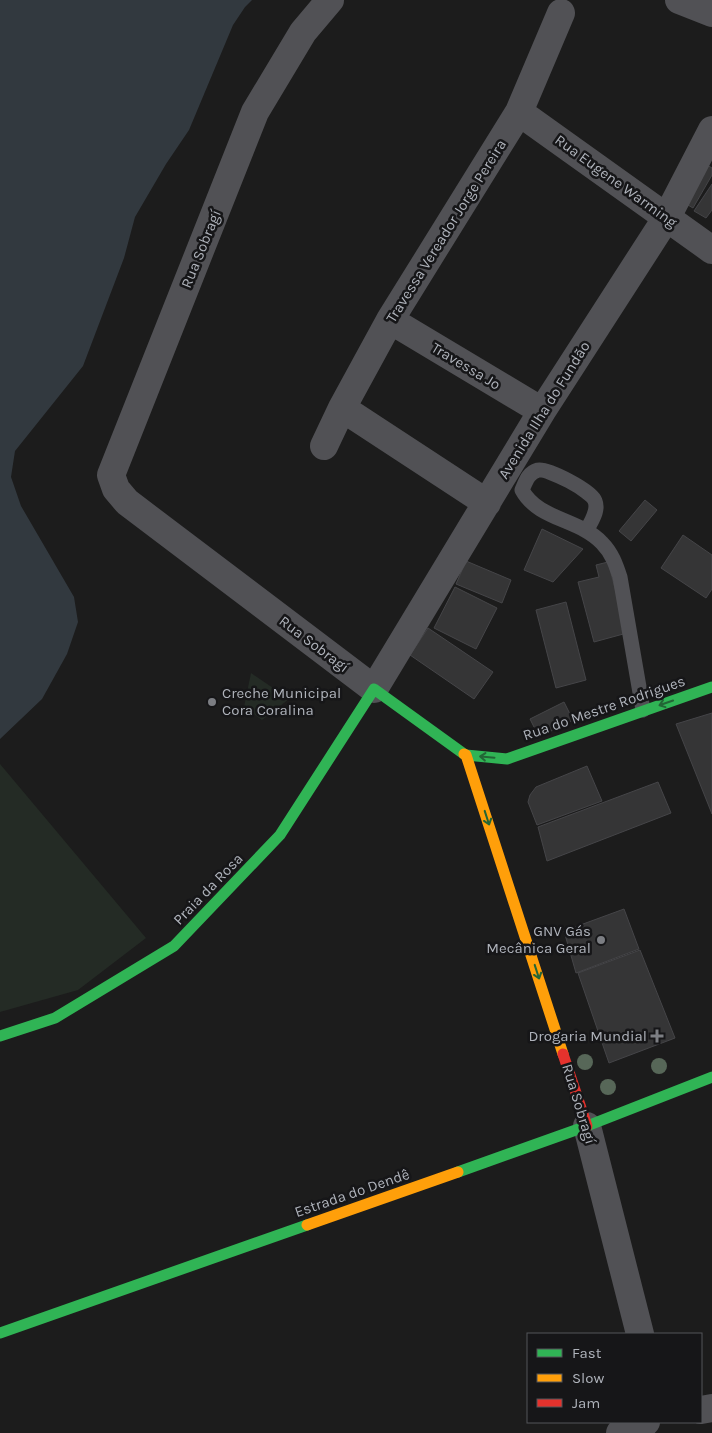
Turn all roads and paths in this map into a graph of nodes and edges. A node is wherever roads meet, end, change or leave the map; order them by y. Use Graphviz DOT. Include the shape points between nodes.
graph roads {
  1 [pos="330,0"];
  2 [pos="678,0"];
  3 [pos="562,13"];
  4 [pos="712,13"];
  5 [pos="519,112"];
  6 [pos="712,130"];
  7 [pos="666,217"];
  8 [pos="712,250"];
  9 [pos="390,320"];
  10 [pos="342,408"];
  11 [pos="542,411"];
  12 [pos="324,446"];
  13 [pos="487,503"];
  14 [pos="587,530"];
  15 [pos="712,687"];
  16 [pos="374,689"];
  17 [pos="643,710"];
  18 [pos="466,755"];
  19 [pos="507,758"];
  20 [pos="496,772"];
  21 [pos="0,1036"];
  22 [pos="712,1077"];
  23 [pos="587,1126"];
  24 [pos="0,1333"];
  25 [pos="640,1333"];
  26 [pos="644,1423"];
  27 [pos="620,1433"];
  1 -- 16 [label="street, Rua Sobragí" via="303,32 255,112 111,476 116,489 127,502"];
  2 -- 4 [label="street"];
  3 -- 5 [label="street, Travessa Vereador Jorge Pereira"];
  5 -- 7 [label="street, Rua Eugene Warming"];
  5 -- 9 [label="street, Travessa Vereador Jorge Pereira"];
  6 -- 7 [label="street, Avenida Ilha do Fundão"];
  7 -- 8 [label="street, Rua Eugene Warming"];
  7 -- 11 [label="street, Avenida Ilha do Fundão"];
  9 -- 10 [label="street, Travessa Vereador Jorge Pereira"];
  9 -- 11 [label="street, Travessa Jo"];
  10 -- 12 [label="street, Travessa Vereador Jorge Pereira"];
  10 -- 13 [label="street"];
  11 -- 13 [label="street, Avenida Ilha do Fundão"];
  13 -- 16 [label="street, Avenida Ilha do Fundão"];
  14 -- 14 [label="lane" via="596,509 590,493 545,469 536,470 528,476 522,490 526,498 536,507"];
  14 -- 17 [label="lane" via="614,558 620,577"];
  15 -- 17 [label="street, Rua do Mestre Rodrigues, one-way"];
  16 -- 18 [label="street, Rua Sobragí"];
  16 -- 21 [label="street, Praia da Rosa" via="280,835 174,946 55,1018"];
  17 -- 19 [label="street, Rua do Mestre Rodrigues"];
  19 -- 18 [label="street, Rua do Mestre Rodrigues, one-way"];
  18 -- 23 [label="street, Rua Sobragí, one-way" via="481,788"];
  19 -- 20 [label="street"];
  22 -- 23 [label="street, Estrada do Dendê"];
  23 -- 24 [label="street, Estrada do Dendê"];
  23 -- 25 [label="street, Rua Sobragí"];
  26 -- 27 [label="street"];
}
